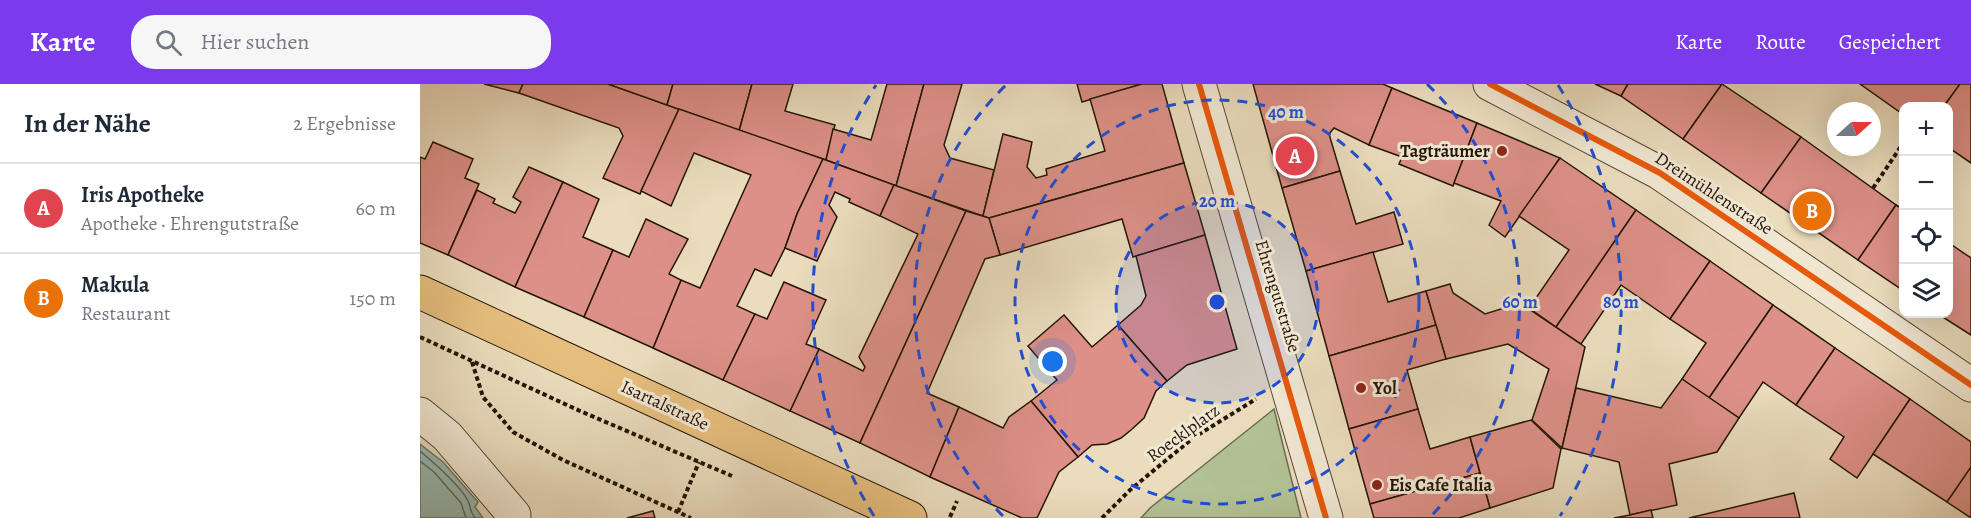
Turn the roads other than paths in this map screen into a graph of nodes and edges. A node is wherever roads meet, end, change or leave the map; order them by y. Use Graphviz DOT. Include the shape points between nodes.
graph roads {
  1 [pos="1199,84"];
  2 [pos="1490,84"];
  3 [pos="420,292"];
  4 [pos="1971,385"];
  5 [pos="420,414"];
  6 [pos="514,516"];
  7 [pos="910,518"];
  8 [pos="1326,518"];
  1 -- 8 [label="street, Ehrengutstraße"];
  2 -- 4 [label="street, Dreimühlenstraße" via="1660,172"];
  3 -- 7 [label="main road, Isartalstraße"];
  5 -- 6 [label="street" via="447,435"];
}
